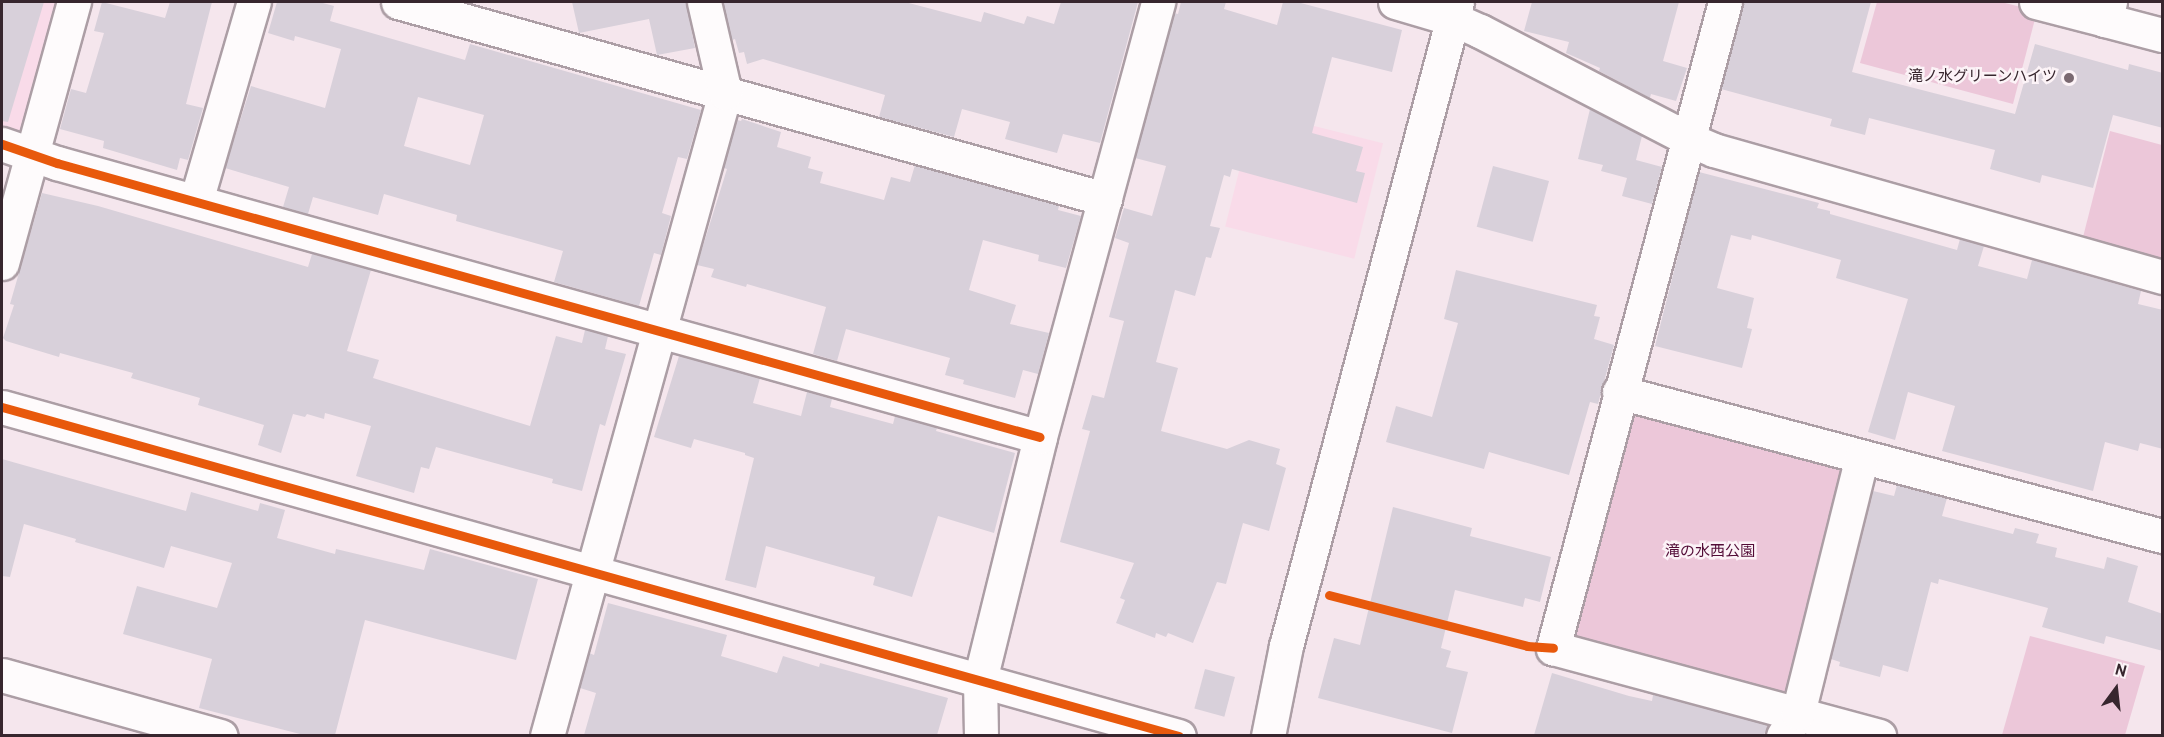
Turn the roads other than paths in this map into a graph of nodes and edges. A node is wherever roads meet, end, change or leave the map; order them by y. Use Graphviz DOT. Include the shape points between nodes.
graph roads {
  1 [pos="74,2"];
  2 [pos="254,2"];
  3 [pos="398,2"];
  4 [pos="704,2"];
  5 [pos="1158,2"];
  6 [pos="1395,2"];
  7 [pos="1725,2"];
  8 [pos="2036,2"];
  9 [pos="1455,10"];
  10 [pos="2107,11"];
  11 [pos="476,12"];
  12 [pos="2163,35"];
  13 [pos="725,93"];
  14 [pos="1688,139"];
  15 [pos="16,149"];
  16 [pos="1105,199"];
  17 [pos="196,201"];
  18 [pos="2,263"];
  19 [pos="2163,277"];
  20 [pos="657,331"];
  21 [pos="1619,392"];
  22 [pos="2,407"];
  23 [pos="1040,437"];
  24 [pos="1862,457"];
  25 [pos="2163,536"];
  26 [pos="592,571"];
  27 [pos="2,675"];
  28 [pos="980,680"];
  29 [pos="1790,724"];
  30 [pos="221,735"];
  31 [pos="547,735"];
  32 [pos="981,735"];
  33 [pos="1179,735"];
  34 [pos="1268,735"];
  35 [pos="1879,735"];
  1 -- 15 [label="street"];
  2 -- 17 [label="street"];
  3 -- 11 [label="street"];
  4 -- 13 [label="street"];
  5 -- 16 [label="street"];
  6 -- 9 [label="street"];
  7 -- 14 [label="street"];
  8 -- 10 [label="street"];
  9 -- 14 [label="street"];
  9 -- 34 [label="street" via="1286,646"];
  10 -- 12 [label="street"];
  11 -- 13 [label="street"];
  13 -- 16 [label="street"];
  13 -- 20 [label="street"];
  14 -- 19 [label="street" via="1714,150"];
  14 -- 21 [label="street"];
  15 -- 17 [label="street"];
  15 -- 18 [label="street"];
  16 -- 23 [label="street"];
  17 -- 20 [label="street"];
  20 -- 23 [label="street"];
  20 -- 26 [label="street"];
  21 -- 24 [label="street"];
  21 -- 29 [label="street" via="1553,648"];
  22 -- 26 [label="street"];
  23 -- 28 [label="street"];
  24 -- 25 [label="street"];
  24 -- 29 [label="street"];
  26 -- 28 [label="street"];
  26 -- 31 [label="street"];
  27 -- 30 [label="street"];
  28 -- 32 [label="street"];
  28 -- 33 [label="street"];
  29 -- 35 [label="street"];
}
